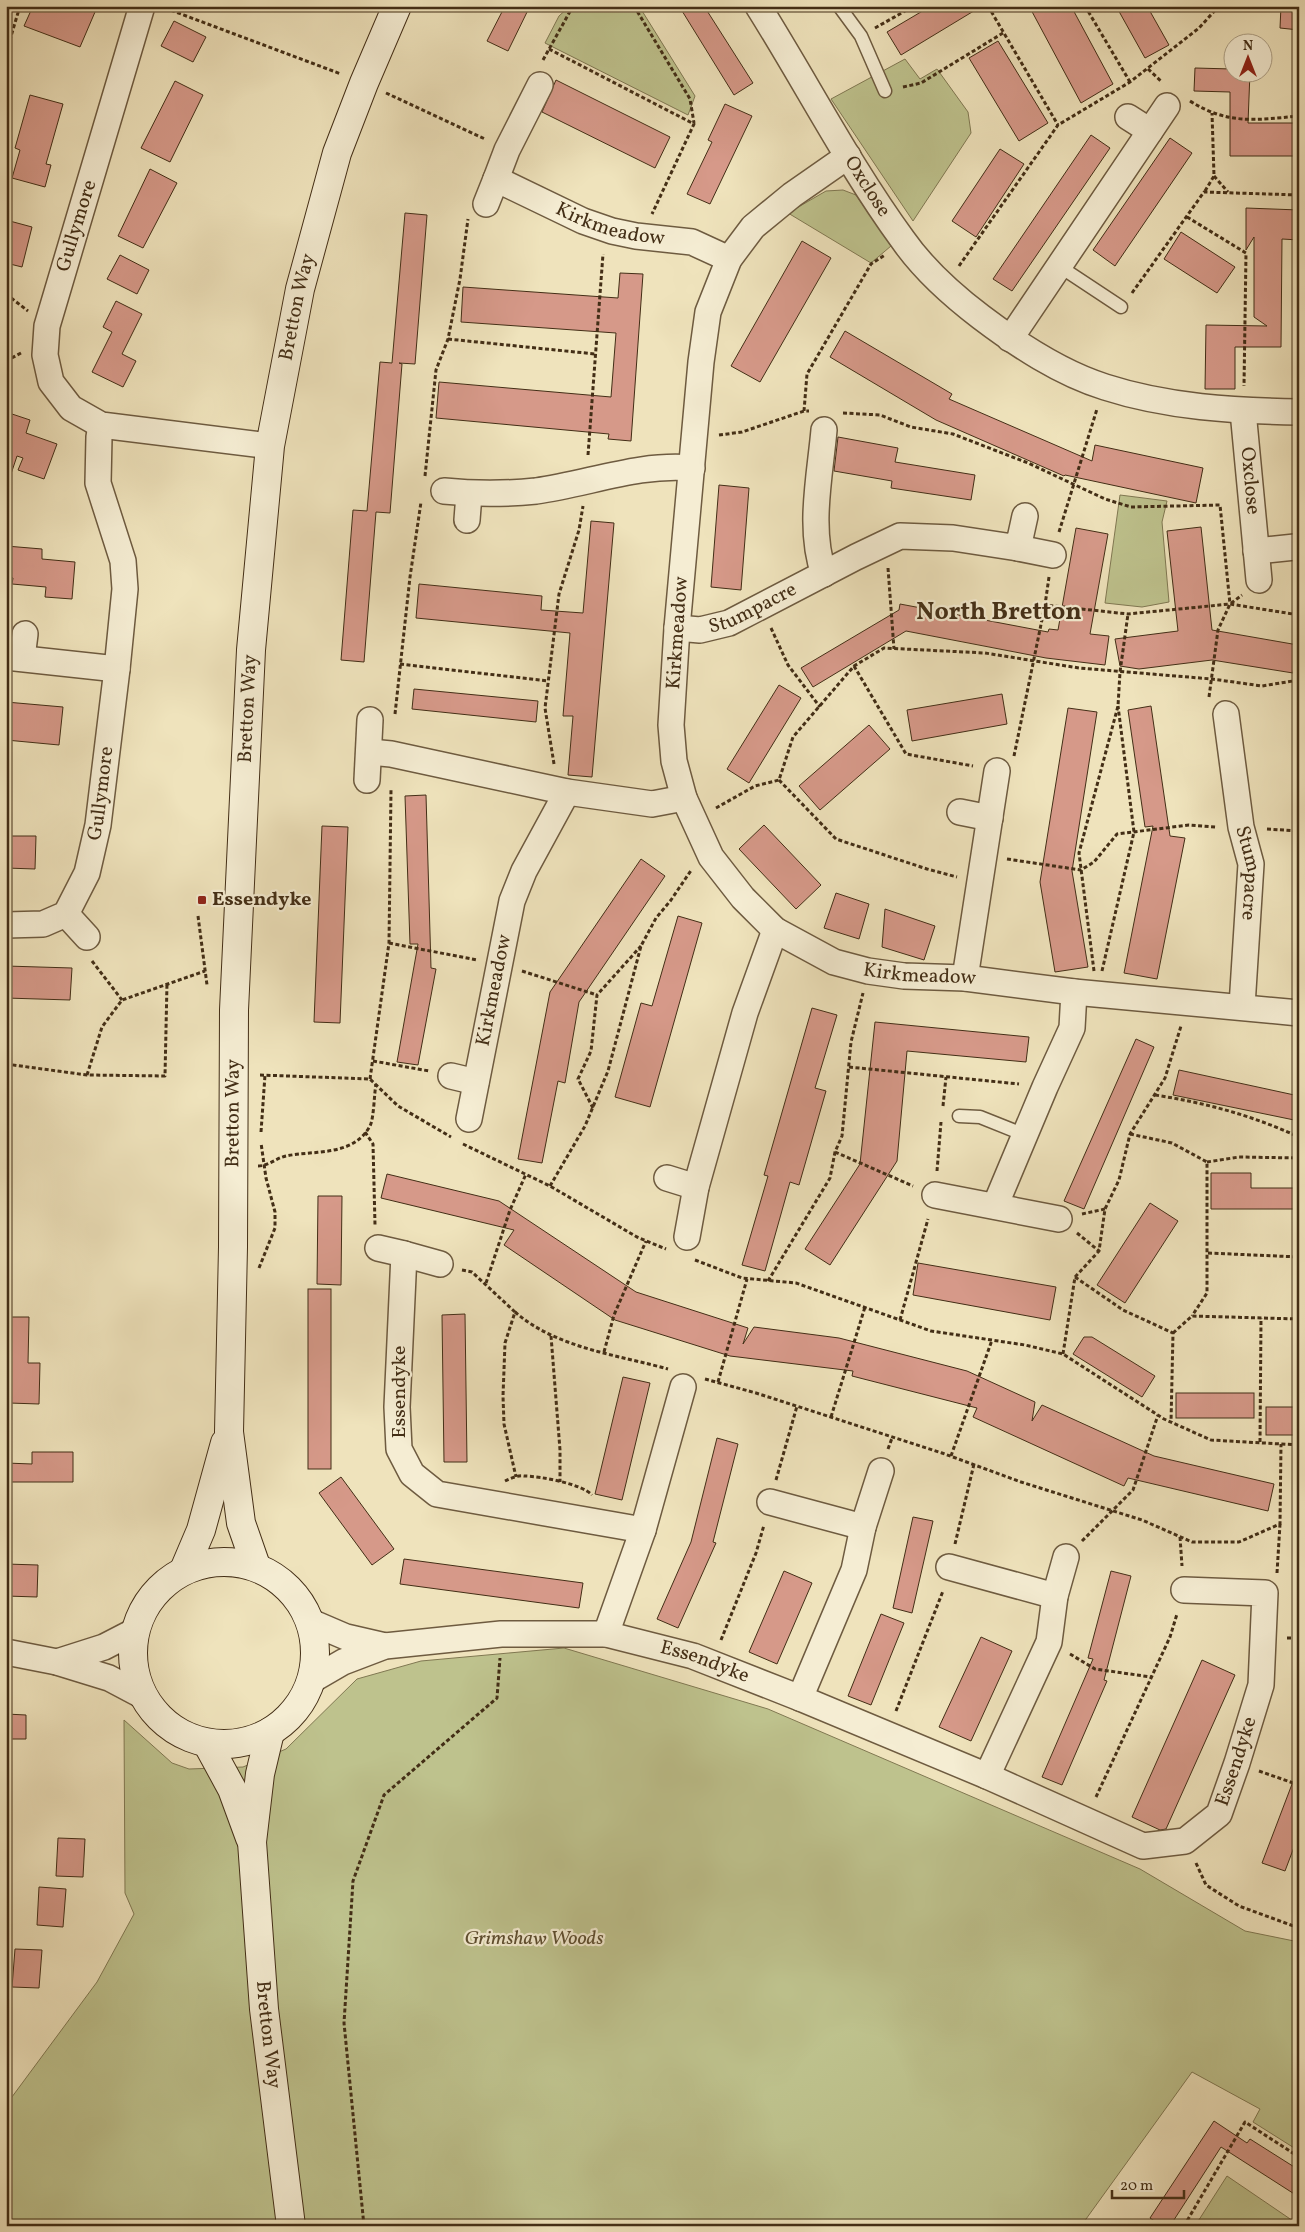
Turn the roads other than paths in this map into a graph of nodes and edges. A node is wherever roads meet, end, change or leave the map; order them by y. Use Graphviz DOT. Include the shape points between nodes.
graph roads {
  1 [pos="142,6"];
  2 [pos="398,6"];
  3 [pos="839,6"];
  4 [pos="760,7"];
  5 [pos="540,74"];
  6 [pos="885,91"];
  7 [pos="1174,98"];
  8 [pos="1128,117"];
  9 [pos="1150,131"];
  10 [pos="848,156"];
  11 [pos="496,179"];
  12 [pos="477,210"];
  13 [pos="729,259"];
  14 [pos="1059,266"];
  15 [pos="1121,307"];
  16 [pos="1010,339"];
  17 [pos="1243,411"];
  18 [pos="1299,412"];
  19 [pos="826,418"];
  20 [pos="102,425"];
  21 [pos="270,446"];
  22 [pos="692,468"];
  23 [pos="430,488"];
  24 [pos="469,494"];
  25 [pos="1025,516"];
  26 [pos="467,520"];
  27 [pos="1295,547"];
  28 [pos="1018,548"];
  29 [pos="1256,551"];
  30 [pos="1053,555"];
  31 [pos="824,574"];
  32 [pos="1259,580"];
  33 [pos="677,628"];
  34 [pos="25,634"];
  35 [pos="14,657"];
  36 [pos="118,669"];
  37 [pos="1226,714"];
  38 [pos="370,720"];
  39 [pos="380,753"];
  40 [pos="997,770"];
  41 [pos="368,780"];
  42 [pos="559,790"];
  43 [pos="684,798"];
  44 [pos="960,812"];
  45 [pos="990,818"];
  46 [pos="66,914"];
  47 [pos="6,925"];
  48 [pos="775,930"];
  49 [pos="87,937"];
  50 [pos="965,978"];
  51 [pos="1085,993"];
  52 [pos="1242,1006"];
  53 [pos="1299,1013"];
  54 [pos="451,1076"];
  55 [pos="476,1082"];
  56 [pos="959,1116"];
  57 [pos="469,1119"];
  58 [pos="1025,1135"];
  59 [pos="667,1178"];
  60 [pos="696,1187"];
  61 [pos="935,1195"];
  62 [pos="995,1206"];
  63 [pos="1059,1219"];
  64 [pos="378,1248"];
  65 [pos="684,1249"];
  66 [pos="404,1254"];
  67 [pos="440,1264"];
  68 [pos="691,1382"];
  69 [pos="229,1432"];
  70 [pos="881,1471"];
  71 [pos="770,1502"];
  72 [pos="863,1527"];
  73 [pos="643,1530"];
  74 [pos="1066,1557"];
  75 [pos="256,1566"];
  76 [pos="949,1567"];
  77 [pos="184,1570"];
  78 [pos="1184,1590"];
  79 [pos="1055,1596"];
  80 [pos="311,1622"];
  81 [pos="135,1631"];
  82 [pos="606,1634"];
  83 [pos="385,1646"];
  84 [pos="6,1652"];
  85 [pos="58,1662"];
  86 [pos="312,1680"];
  87 [pos="143,1696"];
  88 [pos="800,1698"];
  89 [pos="270,1732"];
  90 [pos="207,1743"];
  91 [pos="987,1776"];
  92 [pos="252,1842"];
  93 [pos="291,2226"];
  1 -- 20 [label="street, Gullymore" via="47,326 45,355 51,382 71,408"];
  2 -- 21 [label="street, Bretton Way" via="337,153 300,289"];
  3 -- 6 [label="lane" via="861,36"];
  4 -- 10 [label="street, Oxclose"];
  5 -- 11 [label="street"];
  7 -- 9 [label="street"];
  8 -- 9 [label="street"];
  9 -- 14 [label="street"];
  10 -- 13 [label="street, Kirkmeadow" via="753,227"];
  10 -- 16 [label="street, Oxclose" via="904,242 945,287"];
  11 -- 12 [label="street"];
  11 -- 13 [label="street, Kirkmeadow" via="604,229 692,242"];
  13 -- 22 [label="street, Kirkmeadow" via="708,312"];
  14 -- 15 [label="lane"];
  14 -- 16 [label="street"];
  16 -- 17 [label="street, Oxclose" via="1060,368 1104,387 1171,403"];
  17 -- 18 [label="street, Oxclose"];
  17 -- 29 [label="street, Oxclose"];
  19 -- 31 [label="street" via="816,528 818,556"];
  20 -- 21 [label="street, Gullymore"];
  20 -- 36 [label="street, Gullymore" via="98,483 123,561 125,589"];
  21 -- 69 [label="street, Bretton Way" via="251,650 234,1010"];
  22 -- 24 [label="street" via="653,468 536,491"];
  22 -- 33 [label="street, Kirkmeadow"];
  23 -- 24 [label="street"];
  24 -- 26 [label="street"];
  25 -- 28 [label="street"];
  27 -- 29 [label="street"];
  28 -- 30 [label="street, Stumpacre"];
  28 -- 31 [label="street, Stumpacre" via="935,537 900,536"];
  29 -- 32 [label="street, Oxclose"];
  31 -- 33 [label="street, Stumpacre" via="729,623 700,630"];
  33 -- 43 [label="street, Kirkmeadow" via="671,725 674,761"];
  34 -- 35 [label="street"];
  35 -- 36 [label="street"];
  36 -- 46 [label="street, Gullymore" via="88,873"];
  37 -- 52 [label="street, Stumpacre" via="1239,740 1241,828 1251,864"];
  38 -- 39 [label="street"];
  39 -- 41 [label="street"];
  39 -- 42 [label="street"];
  40 -- 45 [label="street"];
  42 -- 43 [label="street" via="652,804"];
  42 -- 55 [label="street, Kirkmeadow" via="512,901"];
  43 -- 48 [label="street, Kirkmeadow" via="711,857 743,898"];
  44 -- 45 [label="street"];
  45 -- 50 [label="street"];
  46 -- 47 [label="street" via="43,924"];
  46 -- 49 [label="street"];
  48 -- 50 [label="street, Kirkmeadow" via="834,962 868,971"];
  48 -- 60 [label="street" via="745,1013"];
  50 -- 51 [label="street, Kirkmeadow"];
  51 -- 52 [label="street, Kirkmeadow"];
  51 -- 58 [label="street"];
  52 -- 53 [label="street, Kirkmeadow"];
  54 -- 55 [label="street"];
  55 -- 57 [label="street, Kirkmeadow"];
  56 -- 58 [label="lane" via="980,1117"];
  58 -- 62 [label="street"];
  59 -- 60 [label="street"];
  60 -- 65 [label="street"];
  61 -- 62 [label="street"];
  62 -- 63 [label="street"];
  64 -- 66 [label="street"];
  66 -- 67 [label="street"];
  66 -- 73 [label="street, Essendyke" via="397,1407 400,1449 412,1474 437,1494"];
  68 -- 73 [label="street"];
  69 -- 75 [label="street, Bretton Way" via="241,1523"];
  69 -- 77 [label="street, Bretton Way" via="201,1530"];
  70 -- 72 [label="street"];
  71 -- 72 [label="street"];
  72 -- 88 [label="street" via="854,1570"];
  73 -- 82 [label="street"];
  74 -- 79 [label="street"];
  75 -- 77 [label="street" via="232,1561 208,1562"];
  75 -- 80 [label="street" via="280,1579 299,1598"];
  76 -- 79 [label="street"];
  77 -- 81 [label="street" via="162,1585 145,1606"];
  78 -- 91 [label="street, Essendyke" via="1265,1594 1261,1685 1219,1814 1185,1841 1143,1846"];
  79 -- 91 [label="street" via="1050,1642"];
  80 -- 83 [label="street, Essendyke" via="346,1638"];
  80 -- 86 [label="street" via="316,1651"];
  81 -- 85 [label="street" via="104,1647"];
  81 -- 87 [label="street" via="132,1653 135,1675"];
  82 -- 83 [label="street, Essendyke" via="502,1634"];
  82 -- 88 [label="street, Essendyke" via="693,1656"];
  83 -- 86 [label="street, Essendyke" via="343,1662"];
  84 -- 85 [label="street"];
  85 -- 87 [label="street" via="109,1678"];
  86 -- 89 [label="street" via="303,1700 288,1719"];
  87 -- 90 [label="street" via="159,1717 181,1734"];
  88 -- 91 [label="street, Essendyke"];
  89 -- 90 [label="street" via="236,1743"];
  89 -- 92 [label="street, Bretton Way" via="260,1774"];
  90 -- 92 [label="street, Bretton Way" via="232,1789"];
  92 -- 93 [label="street, Bretton Way" via="264,2008"];
}
